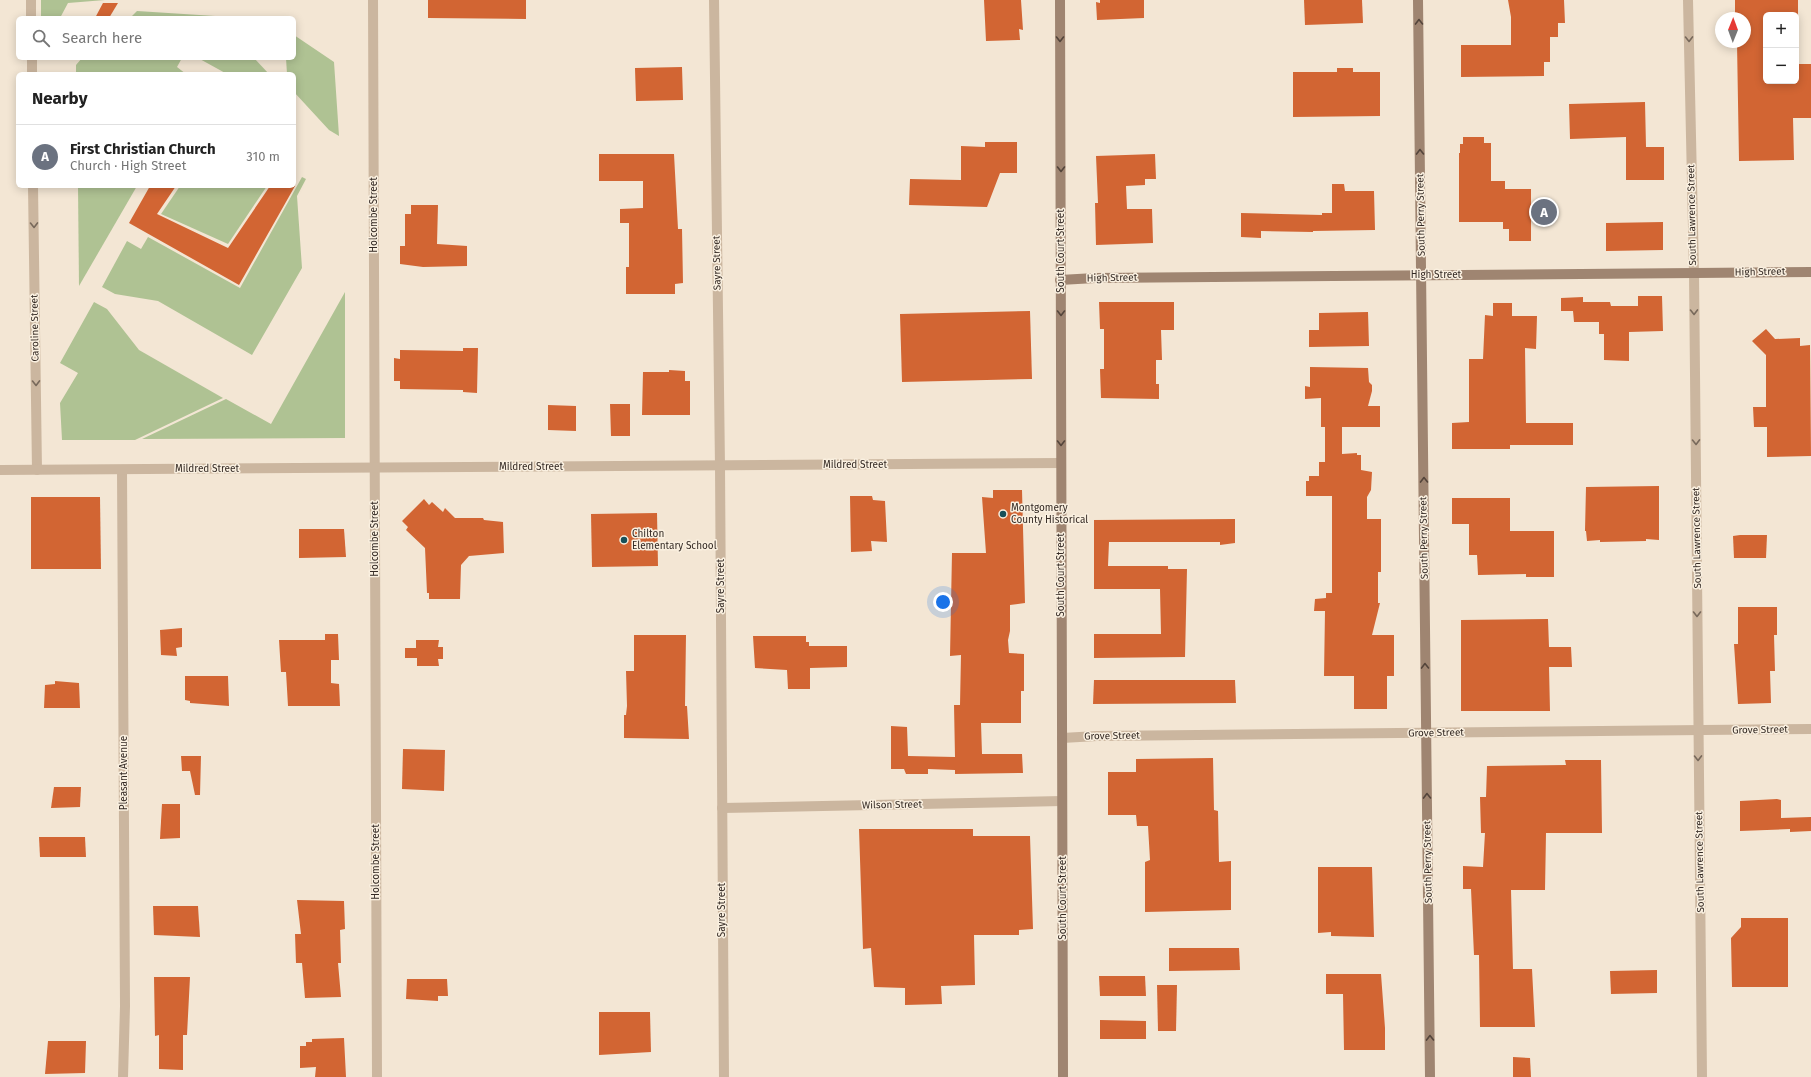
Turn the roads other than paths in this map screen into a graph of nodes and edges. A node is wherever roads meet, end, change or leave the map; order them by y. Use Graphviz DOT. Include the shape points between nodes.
graph roads {
  1 [pos="31,0"];
  2 [pos="373,0"];
  3 [pos="714,0"];
  4 [pos="1060,0"];
  5 [pos="1418,0"];
  6 [pos="1688,0"];
  7 [pos="31,16"];
  8 [pos="32,60"];
  9 [pos="32,72"];
  10 [pos="33,188"];
  11 [pos="1811,272"];
  12 [pos="1694,273"];
  13 [pos="1422,275"];
  14 [pos="1060,280"];
  15 [pos="1061,463"];
  16 [pos="720,466"];
  17 [pos="375,468"];
  18 [pos="0,470"];
  19 [pos="37,470"];
  20 [pos="122,470"];
  21 [pos="1811,729"];
  22 [pos="1698,731"];
  23 [pos="1426,733"];
  24 [pos="1062,738"];
  25 [pos="1062,801"];
  26 [pos="722,808"];
  27 [pos="124,1077"];
  28 [pos="377,1077"];
  29 [pos="724,1077"];
  30 [pos="1063,1077"];
  31 [pos="1430,1077"];
  32 [pos="1702,1077"];
  1 -- 7 [label="street"];
  2 -- 17 [label="street, Holcombe Street"];
  3 -- 16 [label="street, Sayre Street"];
  4 -- 14 [label="main road, South Court Street, one-way"];
  13 -- 5 [label="main road, South Perry Street, one-way"];
  6 -- 12 [label="street, South Lawrence Street, one-way"];
  8 -- 9 [label="street"];
  10 -- 19 [label="street, Caroline Street, one-way"];
  11 -- 12 [label="main road, High Street"];
  12 -- 13 [label="main road, High Street"];
  12 -- 22 [label="street, South Lawrence Street, one-way"];
  13 -- 14 [label="main road, High Street"];
  23 -- 13 [label="main road, South Perry Street, one-way"];
  14 -- 15 [label="main road, South Court Street, one-way"];
  15 -- 16 [label="street, Mildred Street"];
  15 -- 24 [label="main road, South Court Street"];
  16 -- 17 [label="street, Mildred Street"];
  16 -- 26 [label="street, Sayre Street"];
  17 -- 20 [label="street, Mildred Street"];
  17 -- 28 [label="street, Holcombe Street"];
  18 -- 19 [label="street, Mildred Street"];
  19 -- 20 [label="street, Mildred Street"];
  20 -- 27 [label="street, Pleasant Avenue"];
  21 -- 22 [label="street, Grove Street"];
  22 -- 23 [label="street, Grove Street"];
  22 -- 32 [label="street, South Lawrence Street, one-way"];
  23 -- 24 [label="street, Grove Street"];
  31 -- 23 [label="main road, South Perry Street, one-way"];
  24 -- 25 [label="main road, South Court Street"];
  25 -- 26 [label="street, Wilson Street"];
  25 -- 30 [label="main road, South Court Street"];
  26 -- 29 [label="street, Sayre Street"];
}
